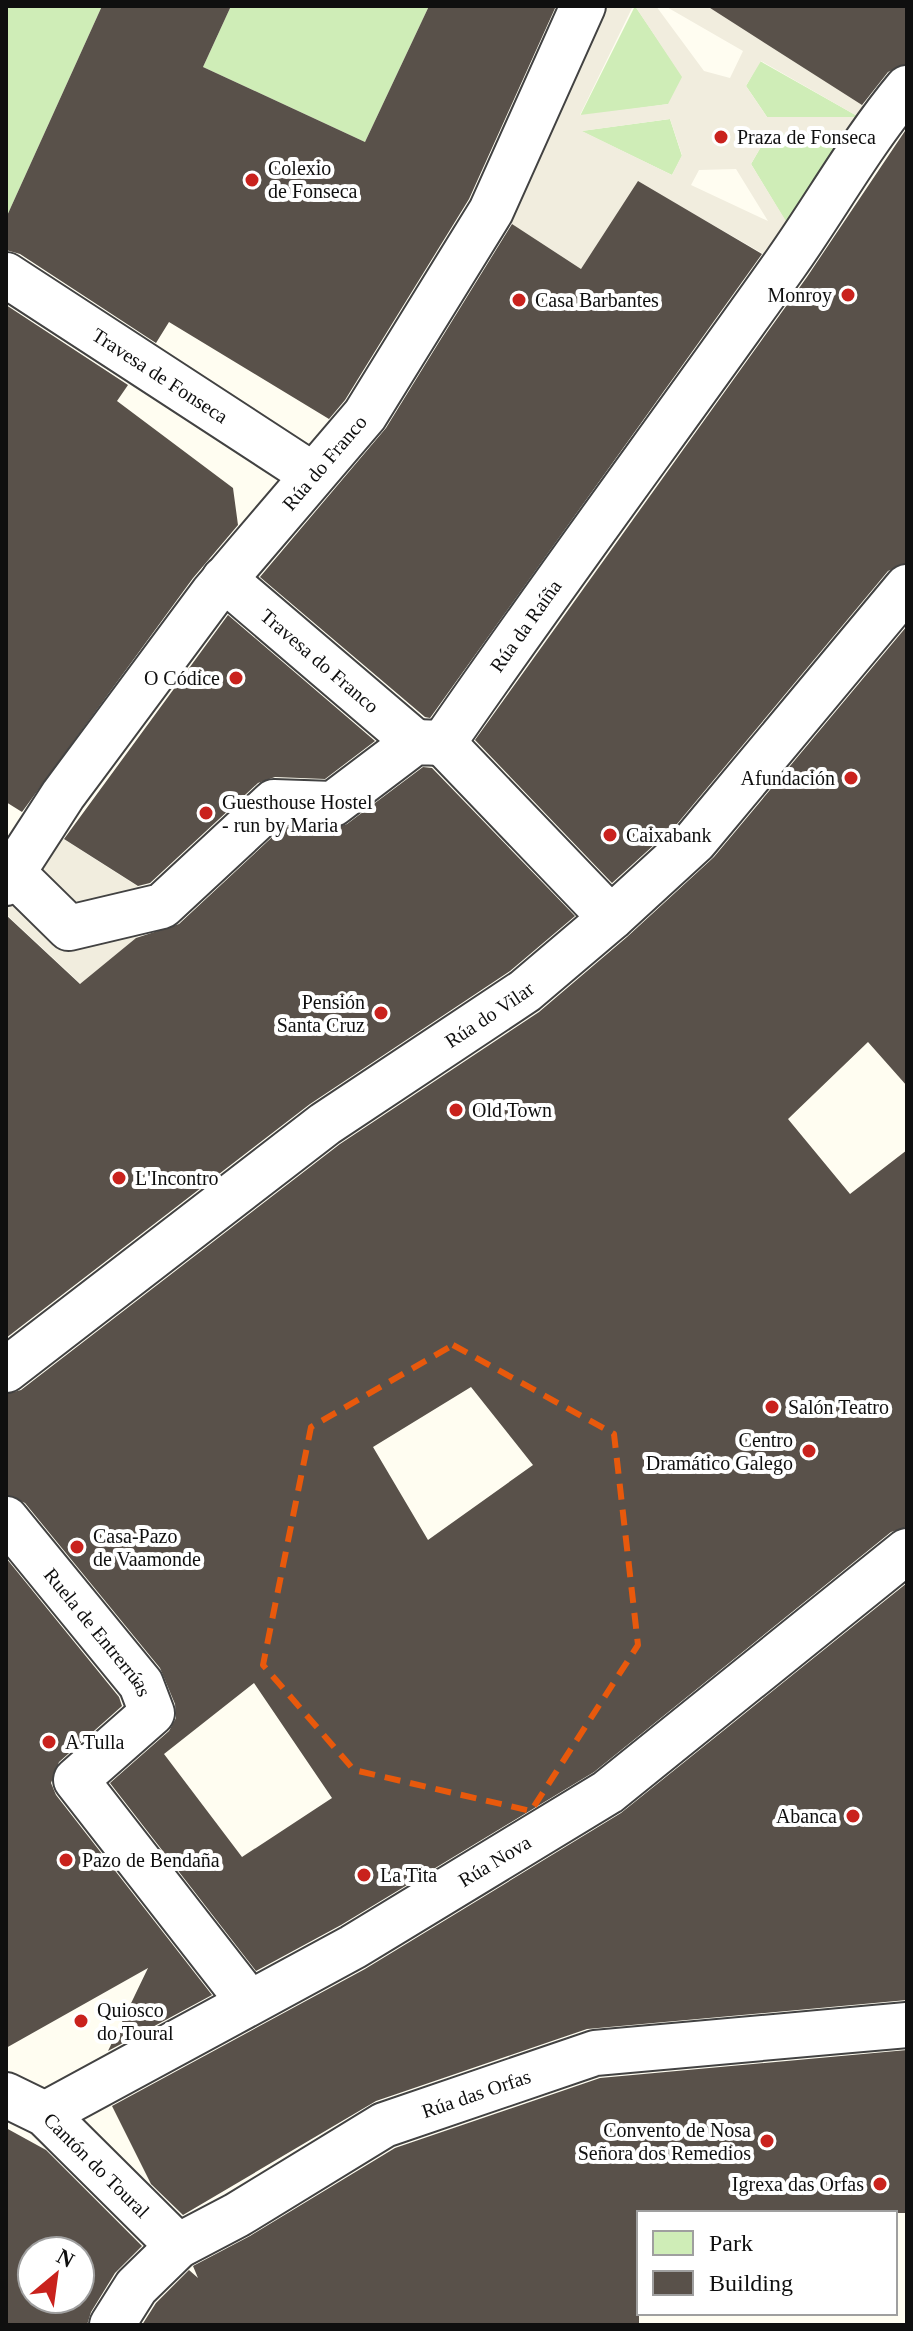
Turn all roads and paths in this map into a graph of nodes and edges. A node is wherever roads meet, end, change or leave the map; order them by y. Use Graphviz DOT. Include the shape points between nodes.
graph roads {
  1 [pos="583,6"];
  2 [pos="907,88"];
  3 [pos="6,275"];
  4 [pos="313,475"];
  5 [pos="224,579"];
  6 [pos="907,587"];
  7 [pos="429,742"];
  8 [pos="9,878"];
  9 [pos="611,918"];
  10 [pos="6,1370"];
  11 [pos="6,1519"];
  12 [pos="907,1551"];
  13 [pos="249,2002"];
  14 [pos="907,2025"];
  15 [pos="6,2095"];
  16 [pos="45,2114"];
  17 [pos="178,2246"];
  18 [pos="112,2325"];
  1 -- 4 [label="street, Rúa do Franco" via="491,211 365,415"];
  2 -- 7 [label="street, Rúa da Raíña" via="882,117 778,274"];
  3 -- 4 [label="street, Travesa de Fonseca"];
  4 -- 5 [label="street, Rúa do Franco"];
  5 -- 7 [label="street, Travesa do Franco"];
  5 -- 8 [label="street, Rúa do Franco" via="63,795"];
  6 -- 9 [label="street, Rúa do Vilar" via="695,841"];
  7 -- 8 [label="street, Rúa da Raíña" via="333,804 274,802 162,906 69,928"];
  7 -- 9 [label="street, Travesa do Franco"];
  9 -- 10 [label="street, Rúa do Vilar" via="525,991 325,1124"];
  11 -- 13 [label="street, Ruela de Entrerrúas" via="148,1697 152,1713 76,1780"];
  12 -- 13 [label="street, Rúa Nova" via="608,1792 353,1947"];
  13 -- 16 [label="street, Rúa Nova"];
  14 -- 17 [label="street, Rúa das Orfas" via="595,2053 384,2125"];
  15 -- 16 [label="street, Cantón do Toural"];
  16 -- 17 [label="street, Cantón do Toural"];
  17 -- 18 [label="street, Rúa das Orfas" via="136,2287"];
}
